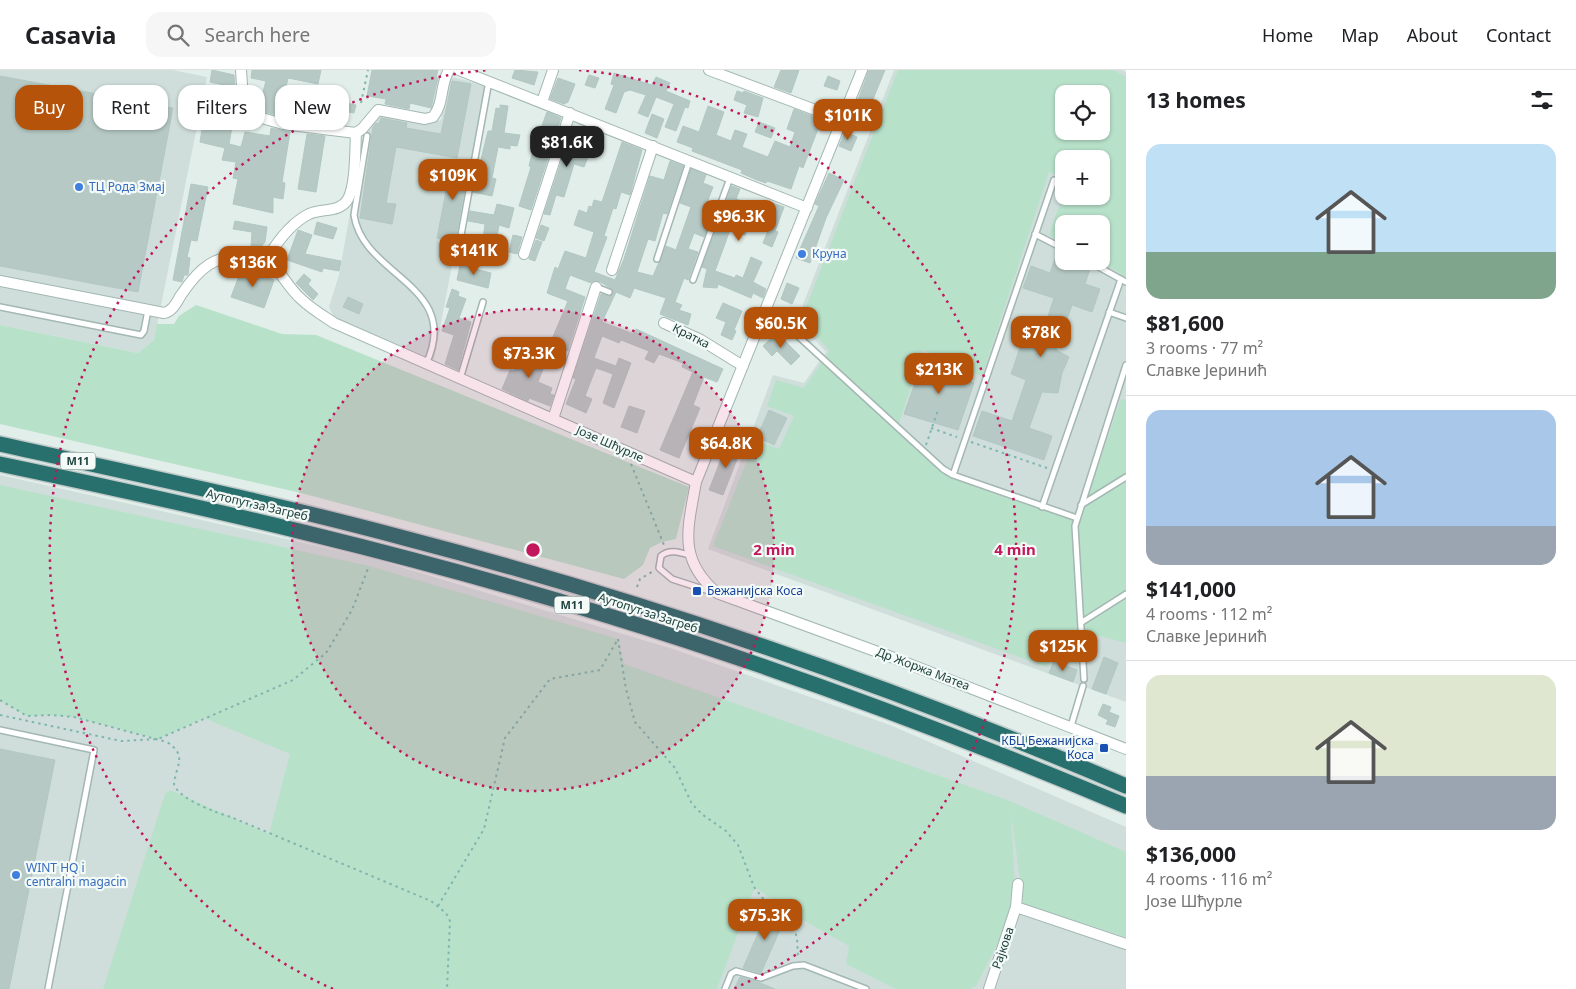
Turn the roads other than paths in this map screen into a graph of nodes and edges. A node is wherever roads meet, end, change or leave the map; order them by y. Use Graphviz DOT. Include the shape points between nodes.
graph roads {
  1 [pos="241,70"];
  2 [pos="449,70"];
  3 [pos="459,70"];
  4 [pos="553,70"];
  5 [pos="709,70"];
  6 [pos="862,70"];
  7 [pos="476,73"];
  8 [pos="490,81"];
  9 [pos="542,102"];
  10 [pos="570,113"];
  11 [pos="842,120"];
  12 [pos="356,133"];
  13 [pos="368,136"];
  14 [pos="653,146"];
  15 [pos="689,161"];
  16 [pos="730,177"];
  17 [pos="1054,180"];
  18 [pos="807,208"];
  19 [pos="1035,234"];
  20 [pos="462,235"];
  21 [pos="1055,244"];
  22 [pos="524,254"];
  23 [pos="267,259"];
  24 [pos="656,259"];
  25 [pos="612,270"];
  26 [pos="1104,270"];
  27 [pos="693,280"];
  28 [pos="0,281"];
  29 [pos="1123,281"];
  30 [pos="596,287"];
  31 [pos="609,292"];
  32 [pos="482,302"];
  33 [pos="0,308"];
  34 [pos="148,310"];
  35 [pos="765,312"];
  36 [pos="1109,312"];
  37 [pos="1126,318"];
  38 [pos="664,323"];
  39 [pos="426,364"];
  40 [pos="1126,365"];
  41 [pos="743,366"];
  42 [pos="460,380"];
  43 [pos="553,419"];
  44 [pos="0,444"];
  45 [pos="0,464"];
  46 [pos="953,474"];
  47 [pos="1126,477"];
  48 [pos="696,482"];
  49 [pos="1081,506"];
  50 [pos="1042,507"];
  51 [pos="1077,518"];
  52 [pos="689,555"];
  53 [pos="717,593"];
  54 [pos="1126,594"];
  55 [pos="1082,622"];
  56 [pos="1084,679"];
  57 [pos="1083,686"];
  58 [pos="1071,726"];
  59 [pos="0,730"];
  60 [pos="1126,750"];
  61 [pos="1126,786"];
  62 [pos="1126,806"];
  63 [pos="1018,884"];
  64 [pos="1016,908"];
  65 [pos="1126,944"];
  66 [pos="48,989"];
  67 [pos="725,989"];
  68 [pos="866,989"];
  69 [pos="989,989"];
  1 -- 12 [label="street" via="243,100 251,115 283,124"];
  2 -- 12 [label="street" via="433,118 378,110"];
  3 -- 7 [label="street"];
  4 -- 9 [label="street"];
  5 -- 11 [label="street"];
  6 -- 11 [label="street"];
  7 -- 8 [label="street"];
  8 -- 9 [label="street"];
  8 -- 20 [label="lane"];
  9 -- 10 [label="street"];
  10 -- 14 [label="street"];
  10 -- 22 [label="street"];
  11 -- 18 [label="street"];
  12 -- 23 [label="street" via="348,199 339,207 302,218"];
  13 -- 39 [label="lane" via="355,223 363,242 429,307 433,319 433,342"];
  14 -- 15 [label="street"];
  14 -- 25 [label="street"];
  15 -- 16 [label="street"];
  15 -- 24 [label="lane"];
  16 -- 18 [label="street"];
  16 -- 27 [label="lane"];
  17 -- 19 [label="lane"];
  18 -- 35 [label="street"];
  19 -- 21 [label="lane"];
  19 -- 46 [label="lane"];
  23 -- 34 [label="street" via="245,256 211,262 198,272 171,310 164,313"];
  23 -- 39 [label="street, Јозе Шћурле" via="299,298 319,314"];
  26 -- 29 [label="lane"];
  28 -- 34 [label="street"];
  29 -- 36 [label="lane"];
  30 -- 31 [label="lane"];
  30 -- 43 [label="street"];
  32 -- 42 [label="lane"];
  33 -- 34 [label="lane" via="141,335"];
  35 -- 41 [label="street"];
  35 -- 46 [label="lane" via="787,326 924,452"];
  36 -- 37 [label="lane"];
  36 -- 50 [label="lane"];
  38 -- 41 [label="street, Кратка" via="701,340"];
  39 -- 42 [label="street, Јозе Шћурле"];
  40 -- 49 [label="lane"];
  41 -- 48 [label="street"];
  42 -- 43 [label="street, Јозе Шћурле"];
  43 -- 48 [label="street, Јозе Шћурле"];
  44 -- 61 [label="highway, Аутопут за Загреб / M11" via="313,514 593,591 854,679"];
  45 -- 62 [label="highway, Аутопут за Загреб / M11" via="308,532 606,615 862,701"];
  46 -- 50 [label="lane"];
  47 -- 49 [label="lane"];
  48 -- 52 [label="street" via="689,528"];
  49 -- 51 [label="lane"];
  50 -- 51 [label="lane"];
  51 -- 55 [label="lane" via="1074,536"];
  52 -- 53 [label="street" via="704,581"];
  52 -- 53 [label="lane" via="667,552 659,560 660,570 672,579"];
  53 -- 58 [label="street, Др Жоржа Матеа"];
  54 -- 55 [label="lane"];
  55 -- 56 [label="lane"];
  57 -- 58 [label="lane"];
  58 -- 60 [label="street, Др Жоржа Матеа"];
  59 -- 66 [label="lane" via="94,750"];
  63 -- 64 [label="street, Рајкова"];
  64 -- 65 [label="street"];
  64 -- 69 [label="street, Рајкова"];
  67 -- 68 [label="lane" via="731,974 736,971 761,978 799,965"];
}
